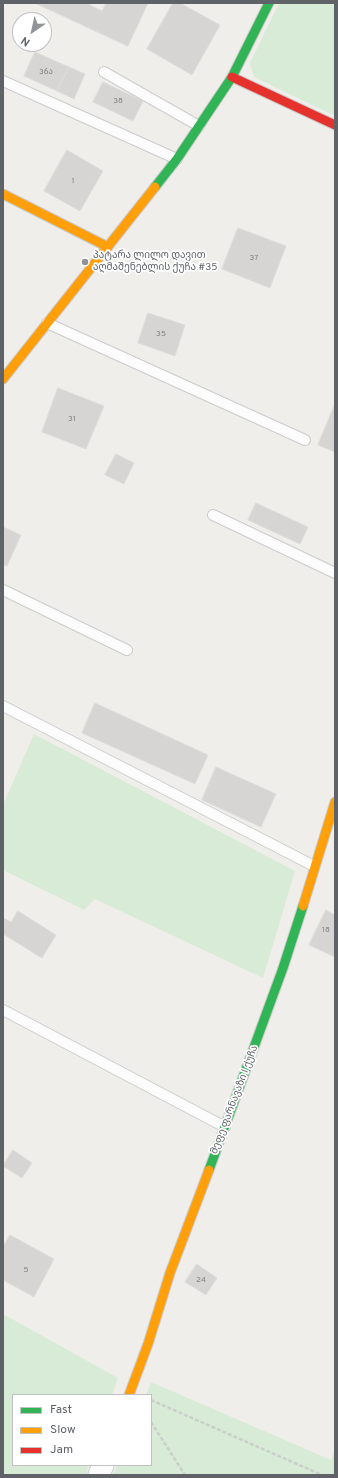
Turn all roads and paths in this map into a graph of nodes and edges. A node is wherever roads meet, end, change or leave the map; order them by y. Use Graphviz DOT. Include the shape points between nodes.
graph roads {
  1 [pos="269,3"];
  2 [pos="104,72"];
  3 [pos="232,76"];
  4 [pos="3,81"];
  5 [pos="335,125"];
  6 [pos="199,126"];
  7 [pos="178,159"];
  8 [pos="3,194"];
  9 [pos="108,247"];
  10 [pos="47,323"];
  11 [pos="3,378"];
  12 [pos="305,440"];
  13 [pos="213,516"];
  14 [pos="335,573"];
  15 [pos="3,590"];
  16 [pos="127,650"];
  17 [pos="3,706"];
  18 [pos="335,802"];
  19 [pos="314,866"];
  20 [pos="3,1010"];
  21 [pos="225,1127"];
  22 [pos="129,1394"];
  23 [pos="152,1400"];
  24 [pos="152,1424"];
  25 [pos="185,1475"];
  26 [pos="322,1475"];
  1 -- 3 [label="street"];
  2 -- 6 [label="lane"];
  3 -- 5 [label="street"];
  3 -- 6 [label="street"];
  4 -- 7 [label="lane"];
  6 -- 7 [label="street"];
  7 -- 9 [label="street"];
  8 -- 9 [label="street"];
  9 -- 10 [label="street"];
  10 -- 11 [label="street"];
  10 -- 12 [label="lane"];
  13 -- 14 [label="lane"];
  15 -- 16 [label="lane"];
  17 -- 19 [label="lane"];
  18 -- 19 [label="street, მეფე ფარნავაზი I ქუჩა"];
  19 -- 21 [label="street, მეფე ფარნავაზი I ქუჩა" via="283,968"];
  20 -- 21 [label="lane"];
  21 -- 22 [label="street, მეფე ფარნავაზი I ქუჩა" via="170,1273"];
  23 -- 26 [label="path"];
  24 -- 25 [label="path"];
}
